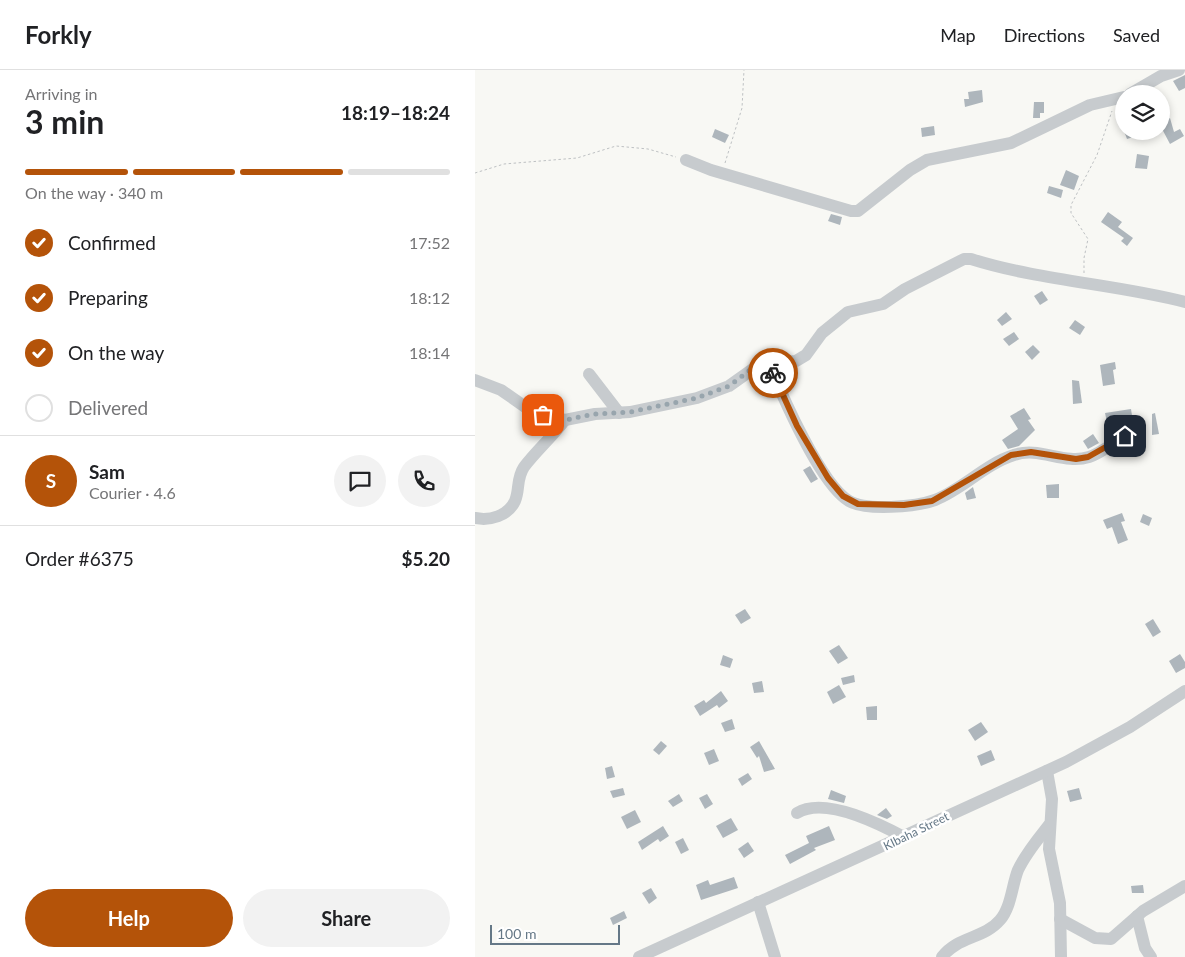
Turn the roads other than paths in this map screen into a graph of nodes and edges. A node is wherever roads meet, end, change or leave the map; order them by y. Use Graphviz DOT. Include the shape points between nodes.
graph roads {
  1 [pos="1179,70"];
  2 [pos="1146,85"];
  3 [pos="1115,99"];
  4 [pos="686,160"];
  5 [pos="1185,302"];
  6 [pos="769,364"];
  7 [pos="589,374"];
  8 [pos="475,380"];
  9 [pos="619,413"];
  10 [pos="565,420"];
  11 [pos="1125,436"];
  12 [pos="475,518"];
  13 [pos="1185,691"];
  14 [pos="1047,771"];
  15 [pos="797,813"];
  16 [pos="1049,825"];
  17 [pos="904,837"];
  18 [pos="1185,886"];
  19 [pos="758,902"];
  20 [pos="1137,916"];
  21 [pos="1060,919"];
  22 [pos="1063,953"];
  23 [pos="639,957"];
  24 [pos="775,957"];
  25 [pos="942,957"];
  26 [pos="1151,957"];
  1 -- 2 [label="street"];
  3 -- 4 [label="street" via="1090,105 1011,143 927,160 858,211 721,173"];
  5 -- 6 [label="street" via="964,259 883,304 848,312 822,333 806,355 796,361"];
  6 -- 9 [label="street" via="754,367 729,386 711,393"];
  6 -- 11 [label="street" via="797,426 828,478 843,496 858,504 904,505 932,501 1011,455 1031,452 1076,459 1088,457"];
  7 -- 9 [label="street"];
  8 -- 10 [label="street" via="501,390 531,411"];
  9 -- 10 [label="street"];
  10 -- 12 [label="street" via="519,476 515,500 510,508 492,519"];
  13 -- 14 [label="street, KIbaha Street" via="1096,747"];
  14 -- 16 [label="street" via="1052,799"];
  14 -- 17 [label="street, KIbaha Street"];
  15 -- 17 [label="street" via="809,806 841,811"];
  16 -- 21 [label="street" via="1049,849 1059,893"];
  16 -- 25 [label="street" via="1019,869 1006,912 1000,921 979,935 963,939"];
  17 -- 19 [label="street, KIbaha Street"];
  18 -- 20 [label="street"];
  19 -- 23 [label="street, KIbaha Street"];
  19 -- 24 [label="street"];
  20 -- 21 [label="street" via="1117,935 1103,940"];
  20 -- 26 [label="street" via="1145,948"];
  21 -- 22 [label="street"];
}
